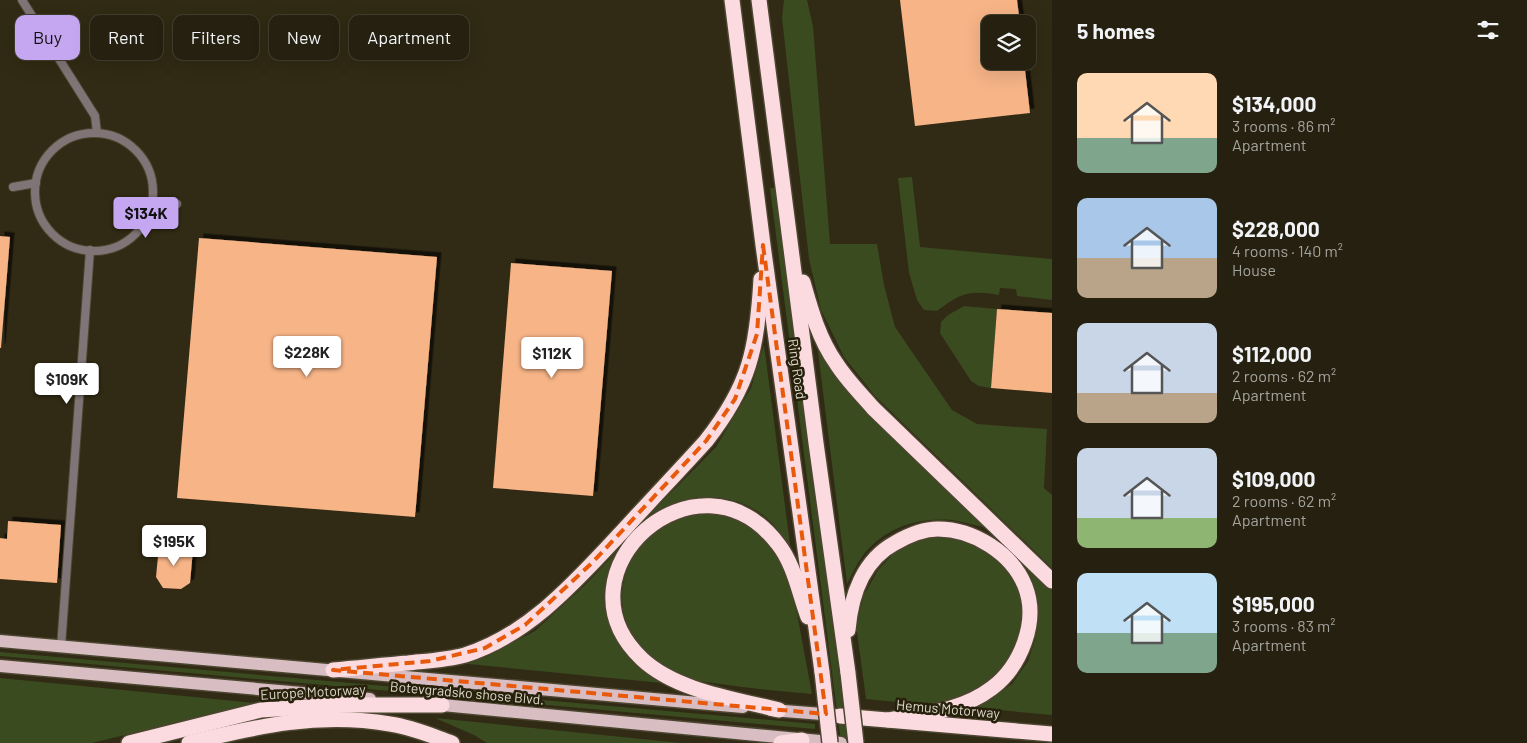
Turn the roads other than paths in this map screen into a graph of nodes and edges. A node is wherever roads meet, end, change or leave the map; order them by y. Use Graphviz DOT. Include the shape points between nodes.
graph roads {
  1 [pos="22,0"];
  2 [pos="732,0"];
  3 [pos="759,0"];
  4 [pos="97,133"];
  5 [pos="36,183"];
  6 [pos="13,187"];
  7 [pos="152,202"];
  8 [pos="177,204"];
  9 [pos="790,238"];
  10 [pos="763,245"];
  11 [pos="90,250"];
  12 [pos="1052,581"];
  13 [pos="0,641"];
  14 [pos="61,647"];
  15 [pos="819,649"];
  16 [pos="0,666"];
  17 [pos="847,666"];
  18 [pos="333,670"];
  19 [pos="442,705"];
  20 [pos="780,710"];
  21 [pos="840,716"];
  22 [pos="888,720"];
  23 [pos="1052,734"];
  24 [pos="802,740"];
  25 [pos="129,743"];
  26 [pos="189,743"];
  27 [pos="452,743"];
  28 [pos="781,743"];
  29 [pos="830,743"];
  30 [pos="841,743"];
  31 [pos="856,743"];
  1 -- 4 [label="street" via="95,116"];
  2 -- 10 [label="highway, Ring Road"];
  3 -- 9 [label="highway, Ring Road"];
  4 -- 5 [label="street" via="64,141 50,152"];
  4 -- 7 [label="street" via="116,137 133,148 146,163 152,182"];
  5 -- 6 [label="street"];
  5 -- 11 [label="street" via="35,199 48,228 60,240"];
  7 -- 8 [label="street"];
  7 -- 11 [label="street" via="147,218 130,238 107,249"];
  9 -- 12 [label="highway" via="814,321 835,363 873,408"];
  9 -- 17 [label="highway, Ring Road"];
  10 -- 15 [label="highway, Ring Road"];
  10 -- 18 [label="highway" via="757,334 735,399 706,441 592,563 525,625 485,648 430,661"];
  11 -- 14 [label="street"];
  13 -- 14 [label="main road, Botevgradsko shose Blvd."];
  14 -- 18 [label="main road, Botevgradsko shose Blvd."];
  15 -- 20 [label="highway" via="786,557 767,532 744,514 714,506 680,510 650,525 628,548 616,576 614,607 631,647 643,660 671,679 690,686"];
  15 -- 29 [label="highway, Ring Road, bridge"];
  16 -- 19 [label="main road, Botevgradsko shose Blvd."];
  17 -- 22 [label="highway" via="849,614 859,583 878,556 906,536 936,529 968,534 995,549 1015,568 1026,588 1029,613 1022,651 1015,665 992,688 972,700 946,710"];
  17 -- 31 [label="highway, Ring Road, bridge"];
  18 -- 20 [label="main road, Botevgradsko shose Blvd."];
  19 -- 24 [label="main road, Botevgradsko shose Blvd."];
  19 -- 25 [label="highway, Europe Motorway" via="339,705 262,710"];
  20 -- 21 [label="main road, Botevgradsko shose Blvd."];
  21 -- 22 [label="highway, Hemus Motorway"];
  22 -- 23 [label="highway, Hemus Motorway"];
  24 -- 28 [label="highway"];
  24 -- 30 [label="main road, Botevgradsko shose Blvd."];
  26 -- 27 [label="highway" via="262,726 320,720 391,724"];
}
